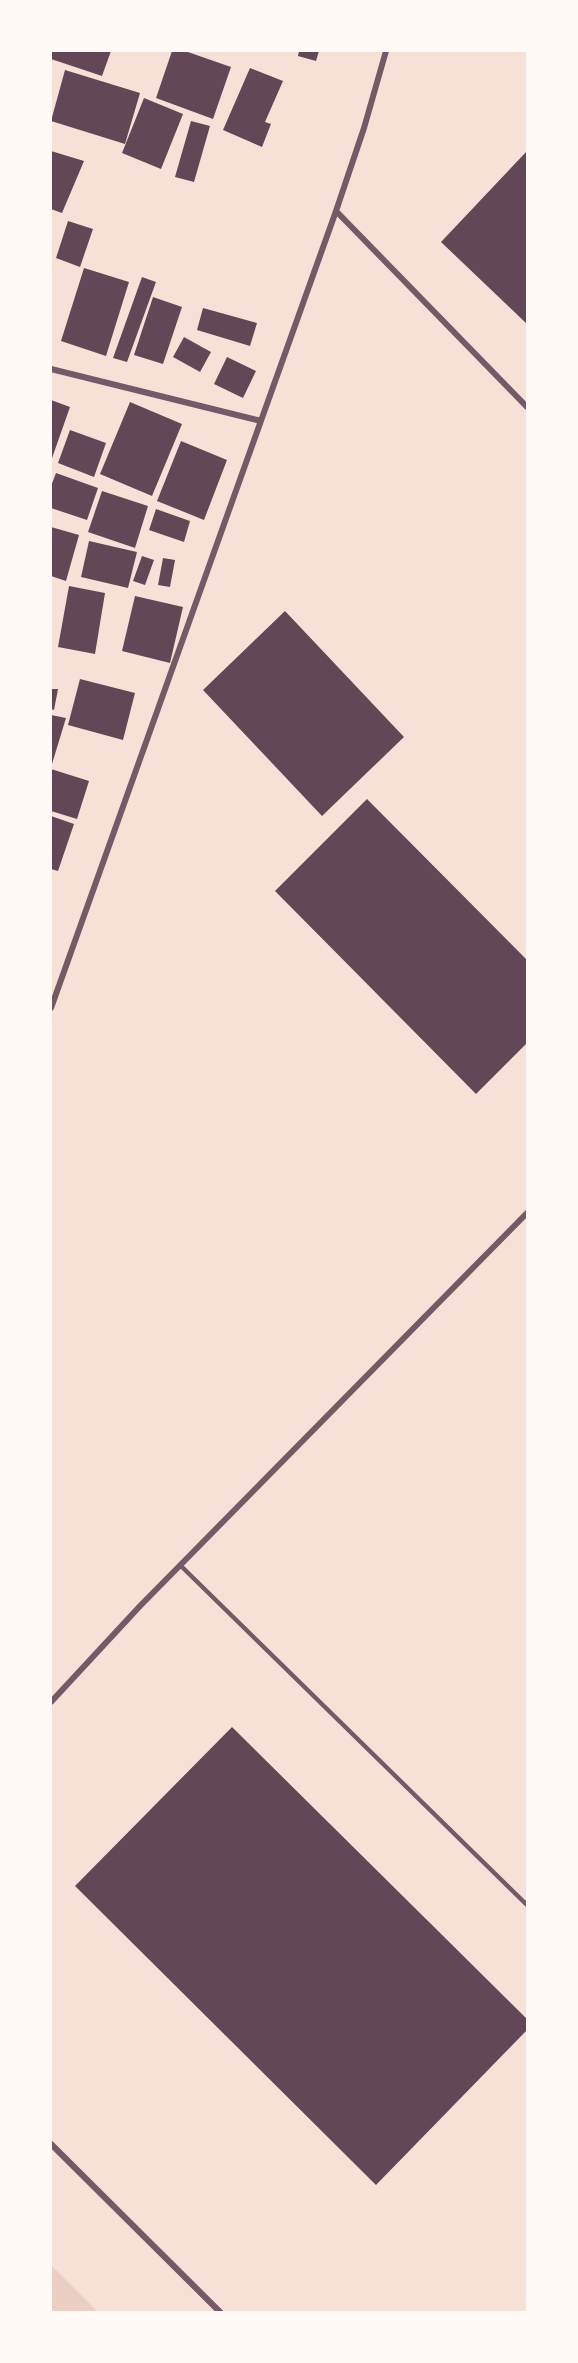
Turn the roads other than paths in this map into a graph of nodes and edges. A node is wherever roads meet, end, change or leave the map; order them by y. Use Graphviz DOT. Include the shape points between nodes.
graph roads {
  1 [pos="386,51"];
  2 [pos="336,211"];
  3 [pos="51,369"];
  4 [pos="527,407"];
  5 [pos="261,422"];
  6 [pos="51,1008"];
  7 [pos="527,1213"];
  8 [pos="180,1565"];
  9 [pos="51,1702"];
  10 [pos="527,1905"];
  11 [pos="51,2144"];
  12 [pos="220,2312"];
  1 -- 2 [label="street"];
  2 -- 4 [label="street"];
  2 -- 5 [label="street"];
  3 -- 5 [label="street"];
  5 -- 6 [label="street"];
  7 -- 8 [label="street"];
  8 -- 9 [label="street"];
  8 -- 10 [label="lane"];
  11 -- 12 [label="street"];
}
